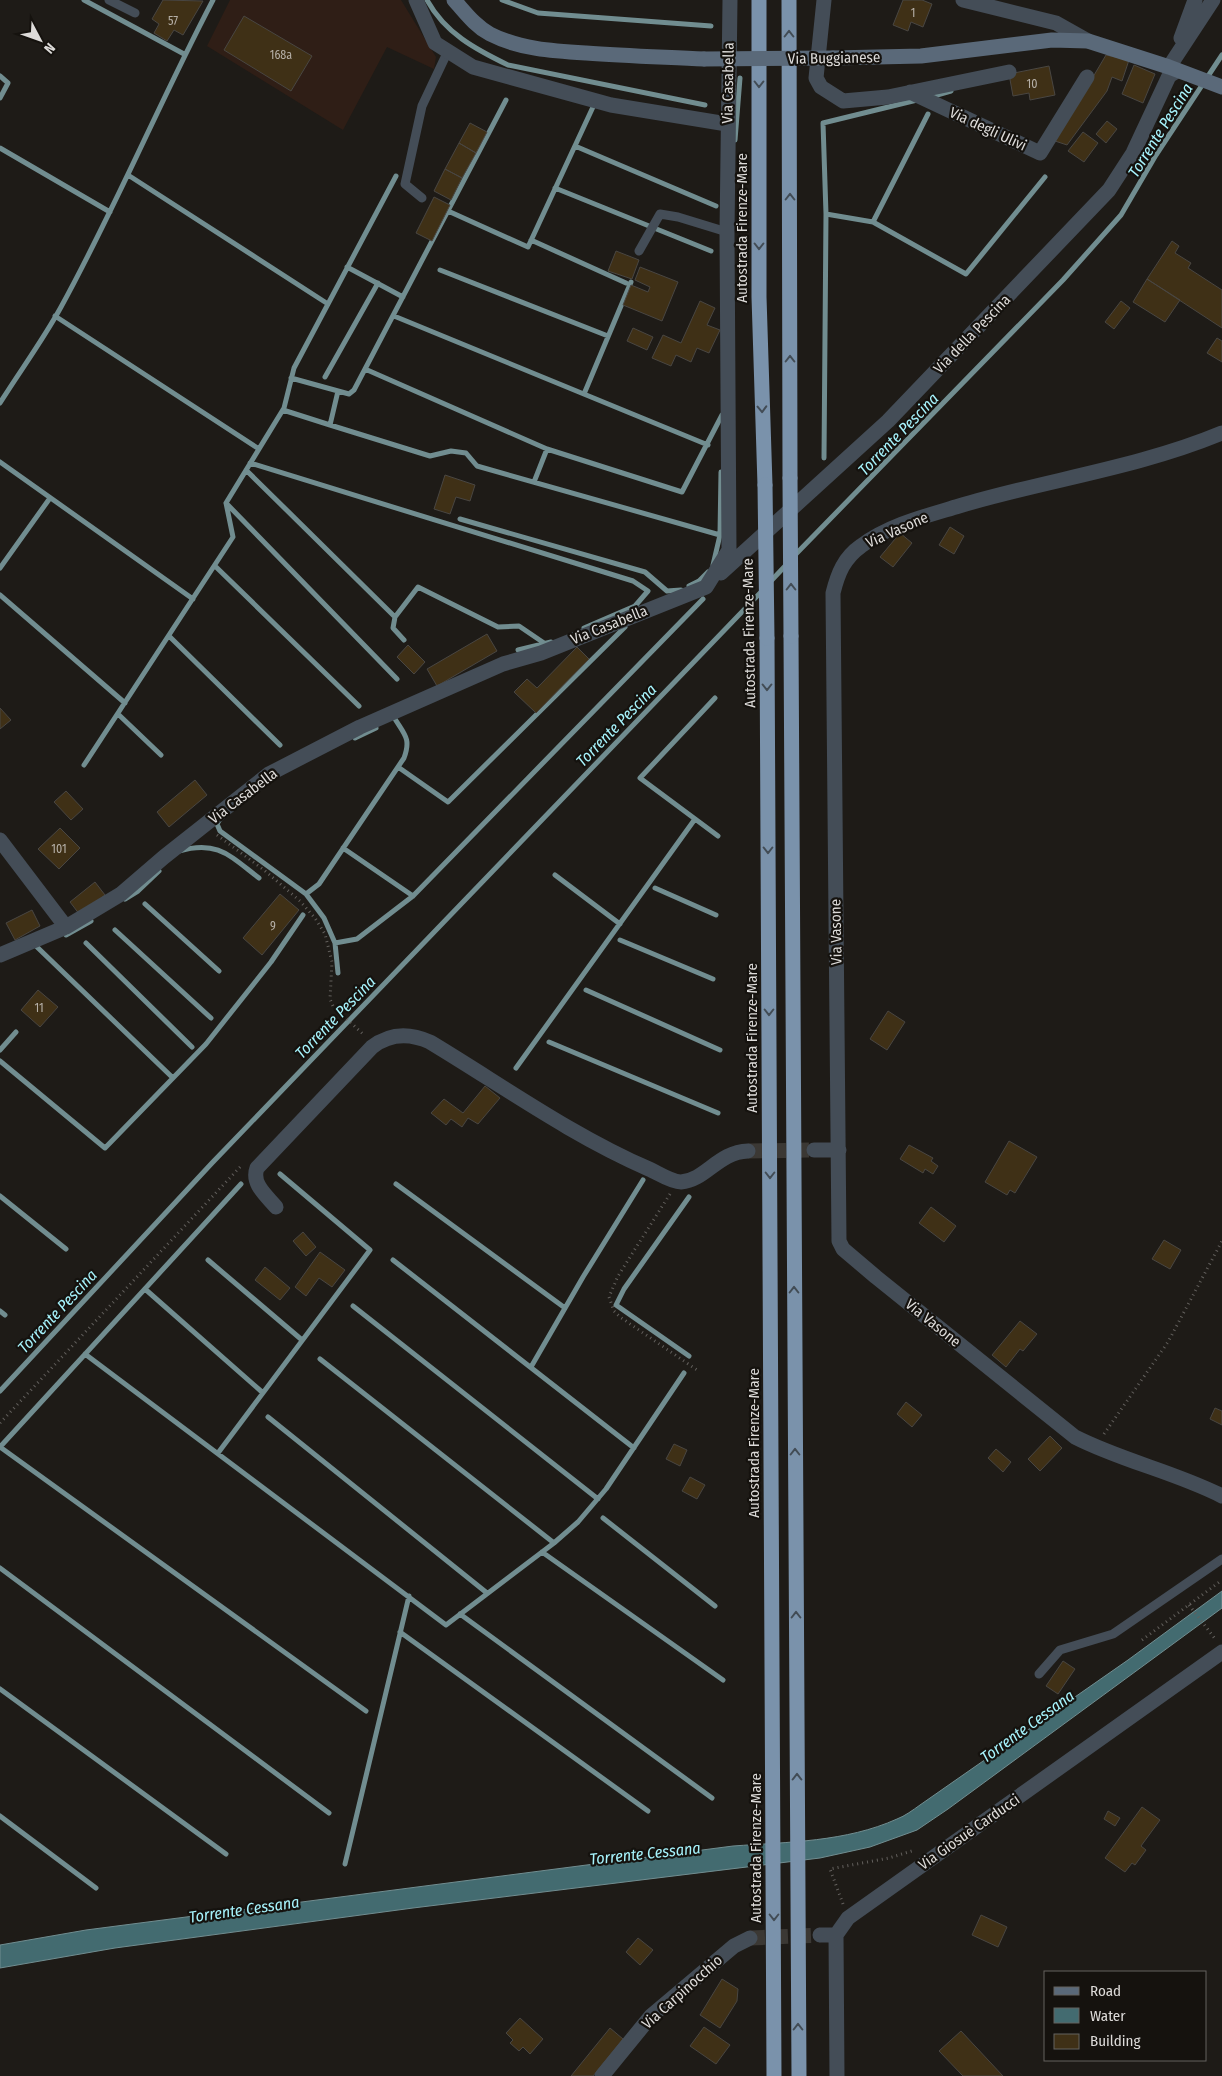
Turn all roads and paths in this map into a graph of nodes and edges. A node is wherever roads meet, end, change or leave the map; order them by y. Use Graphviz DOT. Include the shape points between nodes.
graph roads {
  1 [pos="110,0"];
  2 [pos="416,0"];
  3 [pos="454,0"];
  4 [pos="730,0"];
  5 [pos="759,0"];
  6 [pos="789,0"];
  7 [pos="824,0"];
  8 [pos="963,0"];
  9 [pos="1195,0"];
  10 [pos="1214,0"];
  11 [pos="135,13"];
  12 [pos="1088,41"];
  13 [pos="448,51"];
  14 [pos="1173,69"];
  15 [pos="1009,72"];
  16 [pos="1087,77"];
  17 [pos="1222,87"];
  18 [pos="910,92"];
  19 [pos="727,124"];
  20 [pos="422,198"];
  21 [pos="727,232"];
  22 [pos="639,251"];
  23 [pos="1222,433"];
  24 [pos="706,587"];
  25 [pos="199,829"];
  26 [pos="0,840"];
  27 [pos="66,927"];
  28 [pos="0,955"];
  29 [pos="363,1034"];
  30 [pos="748,1150"];
  31 [pos="814,1150"];
  32 [pos="839,1150"];
  33 [pos="241,1166"];
  34 [pos="678,1182"];
  35 [pos="276,1207"];
  36 [pos="1222,1241"];
  37 [pos="697,1370"];
  38 [pos="0,1423"];
  39 [pos="1096,1447"];
  40 [pos="1222,1496"];
  41 [pos="1222,1559"];
  42 [pos="1222,1580"];
  43 [pos="1189,1605"];
  44 [pos="1142,1640"];
  45 [pos="1220,1647"];
  46 [pos="1039,1674"];
  47 [pos="820,1935"];
  48 [pos="836,1935"];
  49 [pos="750,1938"];
  50 [pos="602,2076"];
  51 [pos="774,2076"];
  52 [pos="798,2076"];
  53 [pos="837,2076"];
  1 -- 11 [label="lane"];
  2 -- 13 [label="street" via="436,43"];
  3 -- 12 [label="main road, Via Buggianese, bridge" via="489,33 518,45 582,53 704,59 921,56 1052,40"];
  4 -- 19 [label="street, Via Casabella"];
  5 -- 51 [label="highway, Autostrada Firenze-Mare, one-way, bridge" via="759,297 767,638"];
  52 -- 6 [label="highway, one-way, bridge"];
  7 -- 18 [label="street, Via degli Ulivi" via="816,78 821,87 843,100"];
  8 -- 12 [label="street" via="1056,23"];
  9 -- 14 [label="street"];
  10 -- 14 [label="street"];
  12 -- 14 [label="main road, Via Buggianese"];
  13 -- 19 [label="street" via="473,67 611,105"];
  13 -- 20 [label="lane" via="422,106 405,184"];
  14 -- 17 [label="main road, Via Buggianese"];
  14 -- 24 [label="street, Via della Pescina" via="1133,153 1109,190 888,420"];
  15 -- 18 [label="street, Via degli Ulivi"];
  16 -- 18 [label="street, Via degli Ulivi" via="1040,153"];
  19 -- 21 [label="street, Via Casabella"];
  21 -- 22 [label="lane" via="660,214"];
  21 -- 24 [label="street, Via Casabella" via="729,550"];
  23 -- 32 [label="street, Via Vasone" via="1145,459 914,519 873,538 842,566 832,593"];
  24 -- 25 [label="street, Via Casabella" via="540,653 503,664 360,727 269,774"];
  25 -- 27 [label="street, Via Casabella" via="120,894"];
  25 -- 29 [label="path" via="219,836 256,864 315,918 330,949 330,999 333,1006"];
  26 -- 27 [label="street"];
  27 -- 28 [label="street, Via Casabella"];
  30 -- 34 [label="street" via="736,1151 690,1180"];
  31 -- 32 [label="street"];
  32 -- 39 [label="street, Via Vasone" via="837,1227 843,1249 1068,1432"];
  33 -- 38 [label="path"];
  34 -- 35 [label="street" via="577,1134 430,1042 401,1035 383,1040 372,1048 258,1168 257,1183"];
  34 -- 37 [label="path" via="618,1276 609,1297 620,1317"];
  36 -- 39 [label="path" via="1168,1342"];
  39 -- 40 [label="street, Via Vasone"];
  41 -- 46 [label="lane" via="1113,1634 1060,1650"];
  42 -- 43 [label="path"];
  43 -- 44 [label="path"];
  43 -- 45 [label="path"];
  45 -- 48 [label="street, Via Giosuè Carducci" via="848,1918"];
  47 -- 48 [label="street"];
  48 -- 53 [label="street"];
  49 -- 50 [label="street, Via Carpinocchio" via="726,1952 651,2016"];
}
